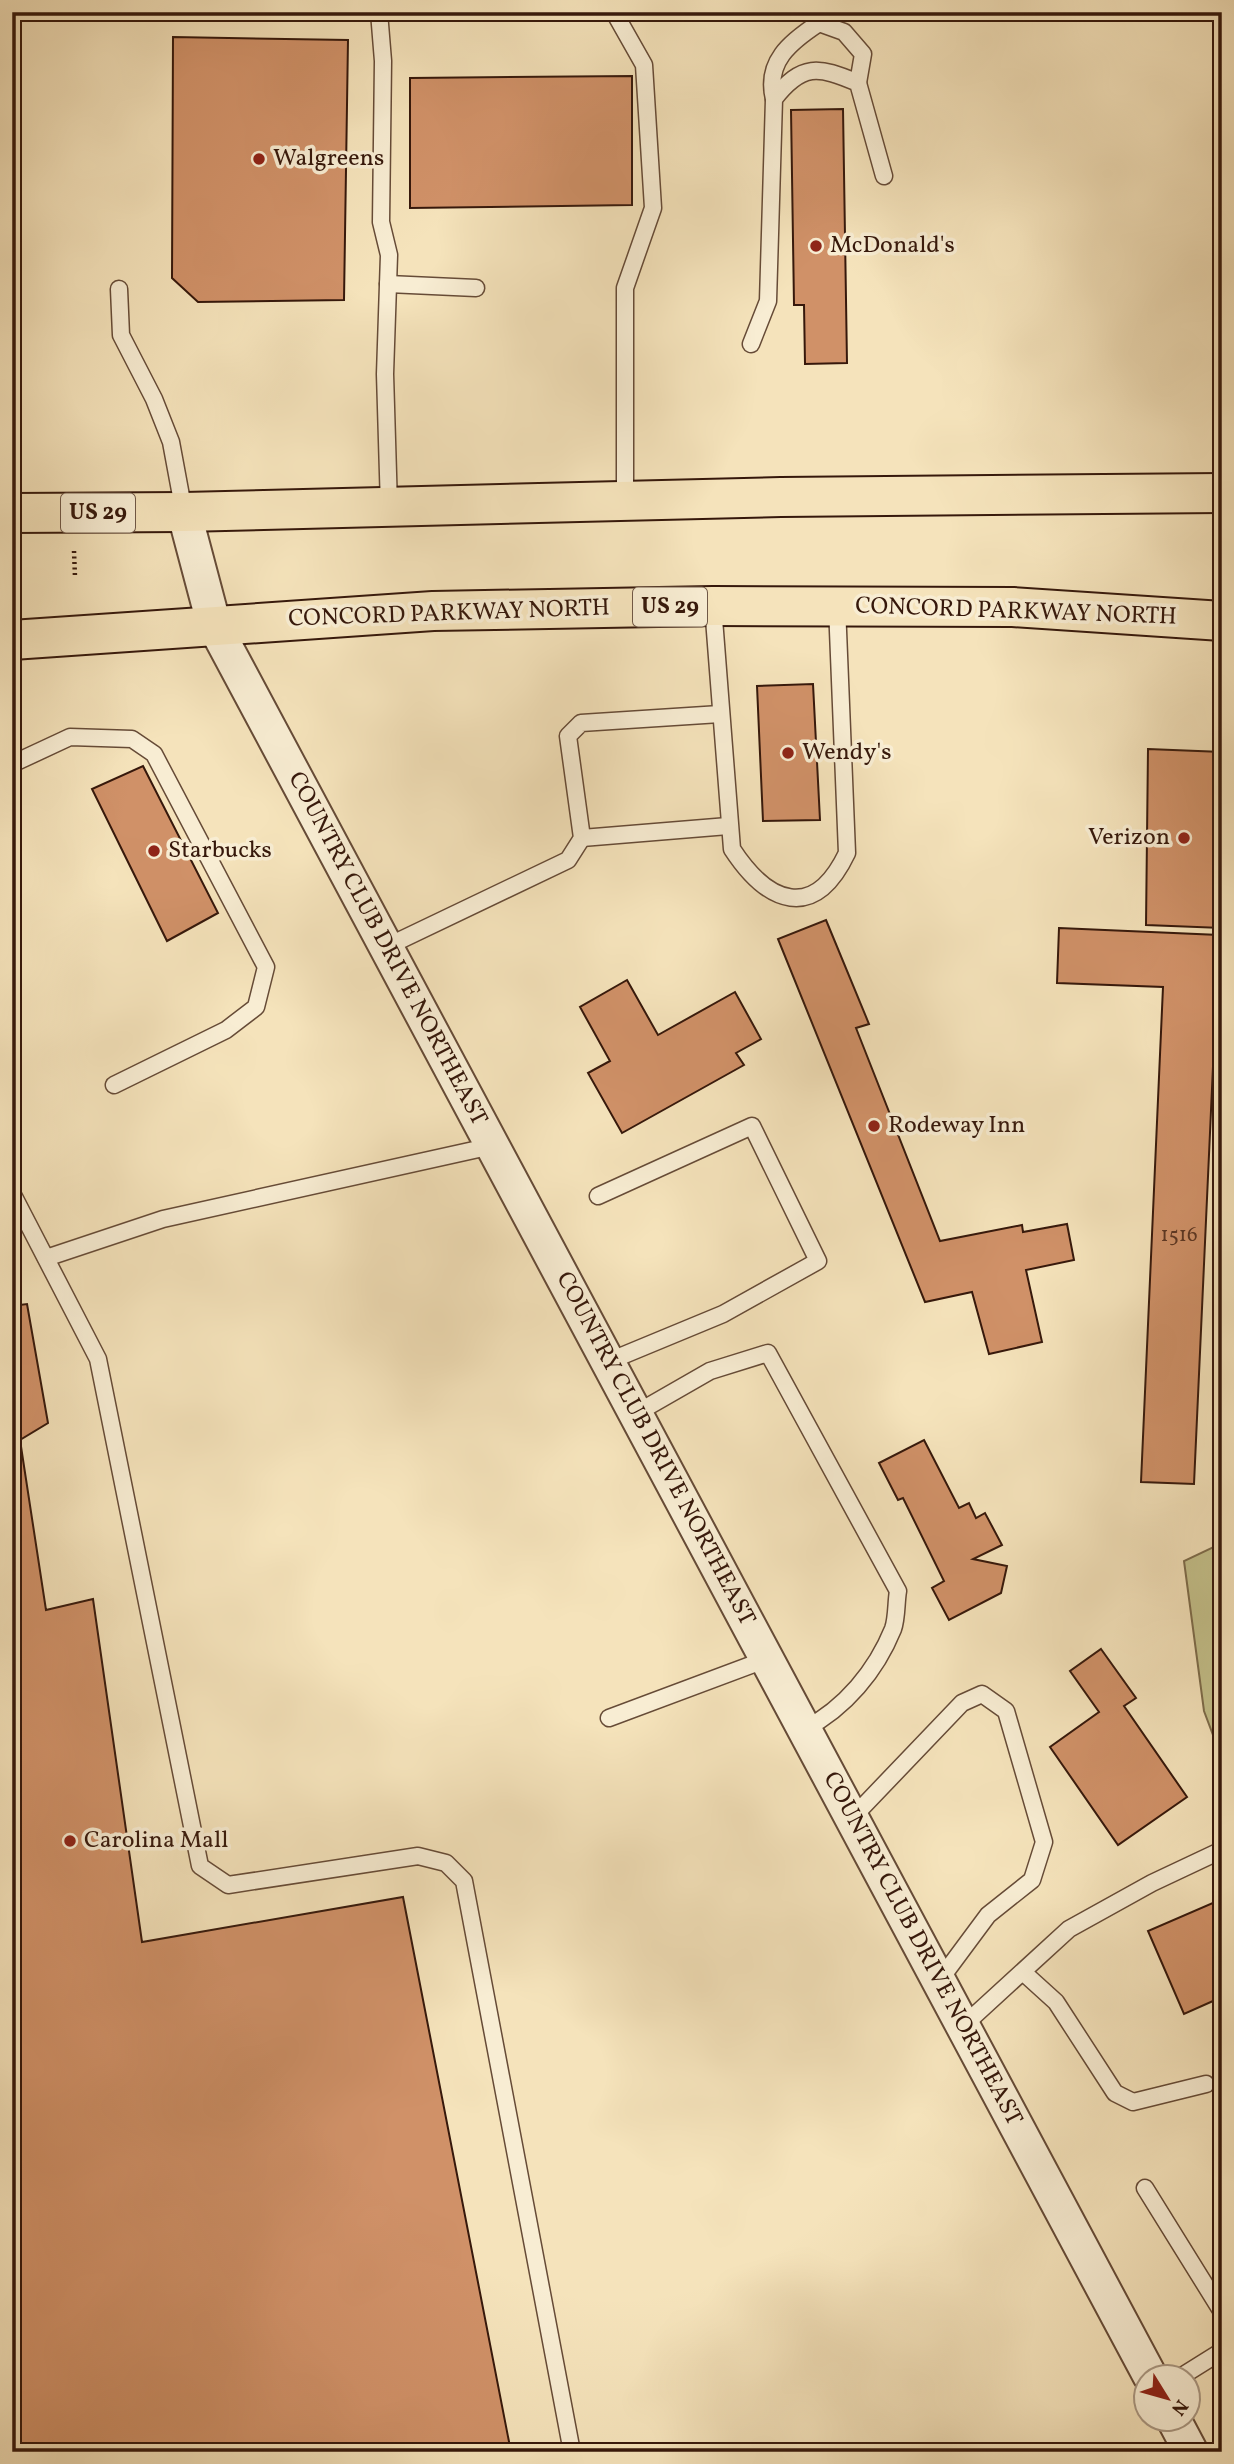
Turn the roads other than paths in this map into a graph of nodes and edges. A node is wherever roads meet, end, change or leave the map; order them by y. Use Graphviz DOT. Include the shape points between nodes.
graph roads {
  1 [pos="379,12"];
  2 [pos="614,12"];
  3 [pos="858,83"];
  4 [pos="774,99"];
  5 [pos="884,176"];
  6 [pos="388,284"];
  7 [pos="477,288"];
  8 [pos="118,289"];
  9 [pos="751,344"];
  10 [pos="1222,493"];
  11 [pos="625,501"];
  12 [pos="389,507"];
  13 [pos="184,512"];
  14 [pos="12,513"];
  15 [pos="837,605"];
  16 [pos="713,606"];
  17 [pos="1222,621"];
  18 [pos="214,625"];
  19 [pos="12,640"];
  20 [pos="720,714"];
  21 [pos="12,764"];
  22 [pos="728,826"];
  23 [pos="582,838"];
  24 [pos="386,947"];
  25 [pos="114,1085"];
  26 [pos="492,1146"];
  27 [pos="12,1193"];
  28 [pos="598,1196"];
  29 [pos="46,1258"];
  30 [pos="607,1362"];
  31 [pos="635,1414"];
  32 [pos="767,1659"];
  33 [pos="609,1718"];
  34 [pos="805,1729"];
  35 [pos="852,1818"];
  36 [pos="1222,1850"];
  37 [pos="1024,1973"];
  38 [pos="939,1981"];
  39 [pos="963,2026"];
  40 [pos="1206,2084"];
  41 [pos="1145,2188"];
  42 [pos="1222,2312"];
  43 [pos="1222,2351"];
  44 [pos="1143,2362"];
  45 [pos="1202,2364"];
  46 [pos="1180,2432"];
  47 [pos="572,2452"];
  48 [pos="1191,2452"];
  1 -- 6 [label="lane" via="383,61 381,222 389,256"];
  2 -- 11 [label="lane" via="644,65 653,208 625,288"];
  3 -- 4 [label="lane" via="826,69 791,78"];
  3 -- 4 [label="lane" via="863,54 844,32 819,23 797,37 778,58 770,83"];
  3 -- 5 [label="lane"];
  4 -- 9 [label="lane" via="768,301"];
  6 -- 7 [label="lane"];
  6 -- 12 [label="lane"];
  8 -- 13 [label="lane" via="121,335 172,442"];
  10 -- 11 [label="highway, US 29"];
  11 -- 12 [label="highway, US 29"];
  12 -- 13 [label="highway, US 29"];
  13 -- 14 [label="highway, US 29"];
  13 -- 18 [label="street, COUNTRY CLUB DRIVE NORTHEAST"];
  15 -- 16 [label="highway, CONCORD PARKWAY NORTH / US 29"];
  15 -- 17 [label="highway, CONCORD PARKWAY NORTH / US 29" via="1013,607"];
  15 -- 22 [label="lane" via="847,853 836,876 815,893 788,898 770,892 749,876 732,849"];
  16 -- 18 [label="highway, CONCORD PARKWAY NORTH / US 29" via="433,611"];
  16 -- 20 [label="lane"];
  18 -- 19 [label="highway, CONCORD PARKWAY NORTH / US 29"];
  18 -- 24 [label="street, COUNTRY CLUB DRIVE NORTHEAST"];
  20 -- 22 [label="lane"];
  20 -- 23 [label="lane" via="581,723 568,736"];
  21 -- 25 [label="lane" via="69,737 132,739 154,754 267,967 256,1007 226,1030"];
  22 -- 23 [label="lane"];
  23 -- 24 [label="lane" via="568,860"];
  24 -- 26 [label="street, COUNTRY CLUB DRIVE NORTHEAST"];
  26 -- 29 [label="lane" via="163,1219"];
  26 -- 30 [label="street, COUNTRY CLUB DRIVE NORTHEAST"];
  27 -- 29 [label="lane"];
  28 -- 30 [label="lane" via="752,1126 818,1261 723,1314"];
  29 -- 47 [label="lane" via="98,1359 200,1866 228,1885 418,1857 446,1863 464,1881"];
  30 -- 31 [label="street, COUNTRY CLUB DRIVE NORTHEAST"];
  31 -- 32 [label="street, COUNTRY CLUB DRIVE NORTHEAST"];
  31 -- 34 [label="lane" via="710,1371 768,1353 898,1591 894,1627 862,1683 828,1717"];
  32 -- 33 [label="lane"];
  32 -- 34 [label="street, COUNTRY CLUB DRIVE NORTHEAST"];
  34 -- 35 [label="street, COUNTRY CLUB DRIVE NORTHEAST"];
  35 -- 38 [label="street, COUNTRY CLUB DRIVE NORTHEAST"];
  35 -- 38 [label="lane" via="962,1703 982,1694 1006,1711 1044,1842 1032,1880 988,1915"];
  36 -- 37 [label="lane" via="1069,1929"];
  37 -- 39 [label="lane"];
  37 -- 40 [label="lane" via="1056,2002 1115,2093 1133,2102"];
  38 -- 39 [label="street, COUNTRY CLUB DRIVE NORTHEAST"];
  39 -- 44 [label="street, COUNTRY CLUB DRIVE NORTHEAST"];
  41 -- 42 [label="lane"];
  43 -- 45 [label="lane"];
  46 -- 48 [label="street"];
}
